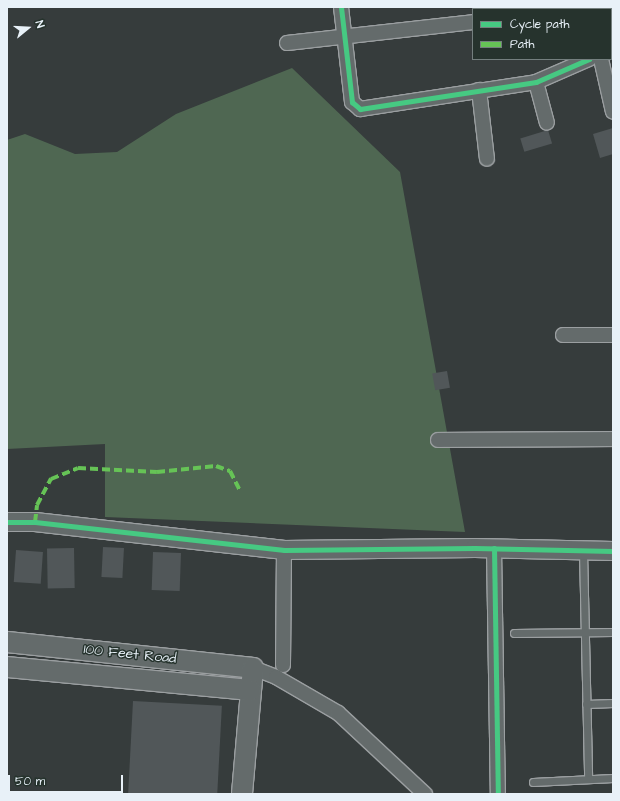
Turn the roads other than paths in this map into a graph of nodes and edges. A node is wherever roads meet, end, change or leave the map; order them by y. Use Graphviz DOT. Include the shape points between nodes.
graph roads {
  1 [pos="341,7"];
  2 [pos="472,22"];
  3 [pos="343,38"];
  4 [pos="287,43"];
  5 [pos="587,60"];
  6 [pos="601,60"];
  7 [pos="536,82"];
  8 [pos="479,90"];
  9 [pos="613,112"];
  10 [pos="547,123"];
  11 [pos="487,159"];
  12 [pos="563,335"];
  13 [pos="613,335"];
  14 [pos="613,439"];
  15 [pos="438,440"];
  16 [pos="7,522"];
  17 [pos="494,548"];
  18 [pos="284,550"];
  19 [pos="583,550"];
  20 [pos="613,552"];
  21 [pos="613,632"];
  22 [pos="514,633"];
  23 [pos="585,633"];
  24 [pos="7,642"];
  25 [pos="283,665"];
  26 [pos="7,667"];
  27 [pos="253,668"];
  28 [pos="251,690"];
  29 [pos="613,703"];
  30 [pos="586,704"];
  31 [pos="613,778"];
  32 [pos="588,779"];
  33 [pos="533,782"];
  34 [pos="242,794"];
  35 [pos="425,794"];
  36 [pos="498,794"];
  1 -- 3 [label="street"];
  2 -- 3 [label="street"];
  3 -- 4 [label="street"];
  3 -- 8 [label="street" via="352,102 360,109"];
  5 -- 7 [label="street"];
  6 -- 9 [label="street"];
  7 -- 8 [label="street"];
  7 -- 10 [label="street"];
  8 -- 11 [label="street"];
  12 -- 13 [label="street"];
  14 -- 15 [label="street"];
  16 -- 18 [label="street" via="35,522"];
  17 -- 18 [label="street"];
  17 -- 19 [label="street"];
  17 -- 36 [label="street"];
  18 -- 25 [label="street"];
  19 -- 20 [label="street"];
  19 -- 23 [label="lane"];
  21 -- 23 [label="lane"];
  22 -- 23 [label="lane"];
  23 -- 30 [label="lane"];
  24 -- 27 [label="main road, 100 Feet Road"];
  26 -- 28 [label="main road, 100 Feet Road"];
  27 -- 28 [label="main road"];
  27 -- 35 [label="street" via="276,677 338,713"];
  28 -- 34 [label="main road"];
  29 -- 30 [label="lane"];
  30 -- 32 [label="lane"];
  31 -- 32 [label="lane"];
  32 -- 33 [label="lane"];
}
